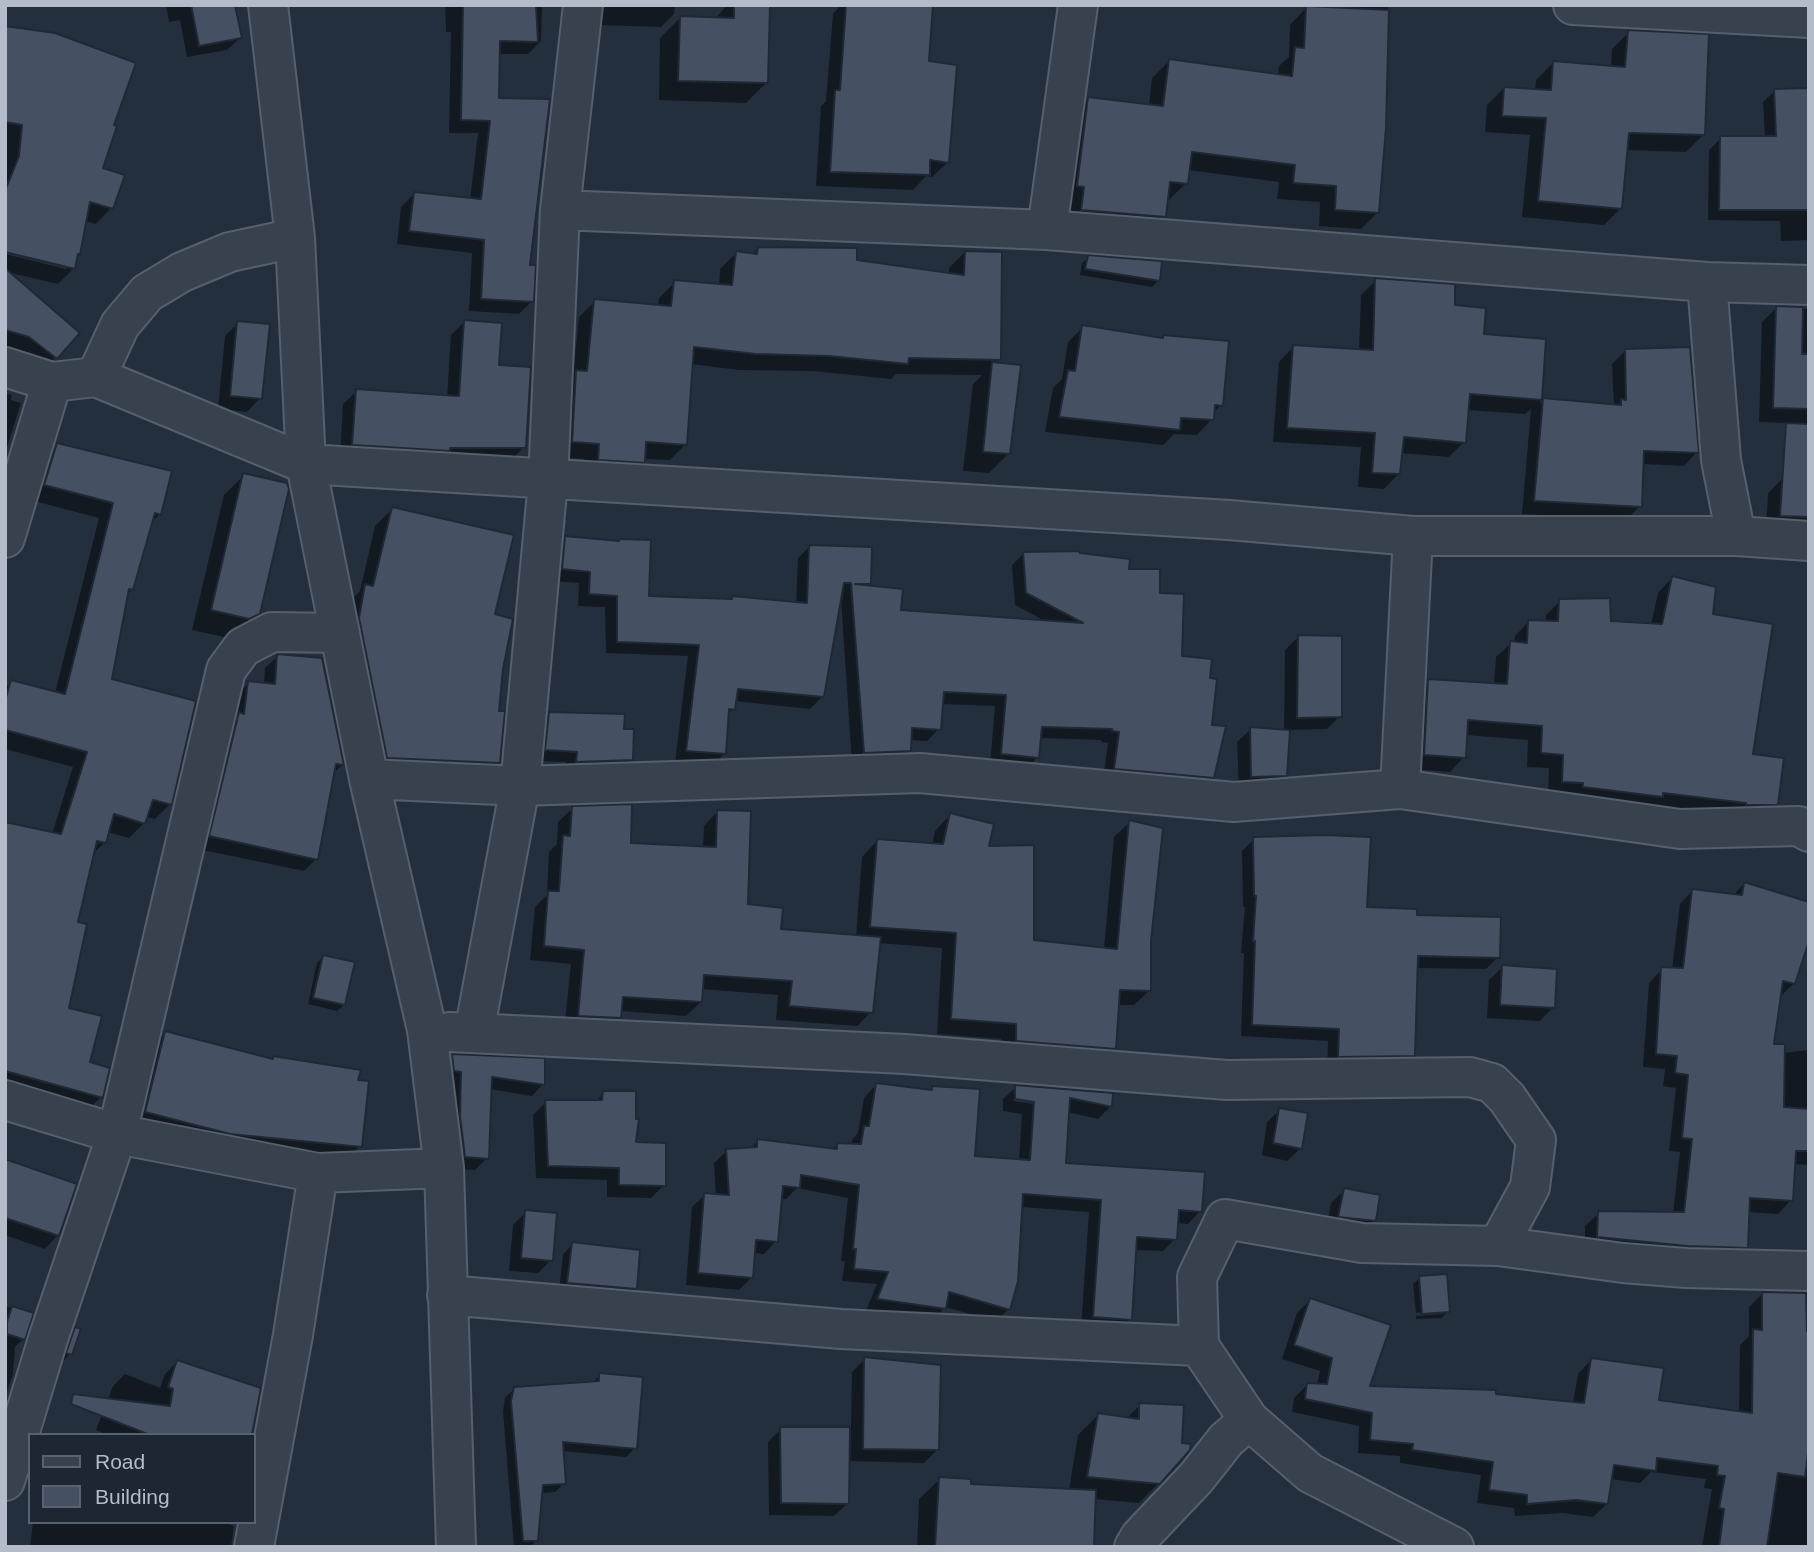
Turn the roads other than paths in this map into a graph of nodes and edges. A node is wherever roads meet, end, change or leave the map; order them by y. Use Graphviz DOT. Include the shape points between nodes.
graph roads {
  1 [pos="268,5"];
  2 [pos="583,5"];
  3 [pos="1078,5"];
  4 [pos="1573,5"];
  5 [pos="1809,18"];
  6 [pos="560,210"];
  7 [pos="1047,230"];
  8 [pos="295,238"];
  9 [pos="1706,282"];
  10 [pos="1809,285"];
  11 [pos="5,367"];
  12 [pos="96,377"];
  13 [pos="52,382"];
  14 [pos="306,464"];
  15 [pos="548,481"];
  16 [pos="1413,536"];
  17 [pos="1735,536"];
  18 [pos="5,538"];
  19 [pos="1809,541"];
  20 [pos="340,633"];
  21 [pos="369,779"];
  22 [pos="520,786"];
  23 [pos="1400,789"];
  24 [pos="1809,832"];
  25 [pos="427,1030"];
  26 [pos="474,1033"];
  27 [pos="5,1100"];
  28 [pos="117,1134"];
  29 [pos="444,1168"];
  30 [pos="318,1173"];
  31 [pos="1499,1246"];
  32 [pos="1809,1270"];
  33 [pos="447,1295"];
  34 [pos="1199,1346"];
  35 [pos="1249,1420"];
  36 [pos="5,1481"];
  37 [pos="254,1547"];
  38 [pos="456,1547"];
  39 [pos="1134,1547"];
  40 [pos="1454,1547"];
  1 -- 8 [label="street"];
  2 -- 6 [label="street"];
  3 -- 7 [label="street"];
  4 -- 5 [label="street"];
  6 -- 7 [label="street"];
  6 -- 15 [label="street"];
  7 -- 9 [label="street"];
  8 -- 12 [label="street" via="230,252 182,271 147,293 120,325"];
  8 -- 14 [label="street"];
  9 -- 10 [label="street"];
  9 -- 17 [label="street" via="1721,460"];
  11 -- 13 [label="street"];
  12 -- 13 [label="street"];
  12 -- 14 [label="street"];
  13 -- 18 [label="street"];
  14 -- 15 [label="street"];
  14 -- 20 [label="street"];
  15 -- 16 [label="street" via="1229,520"];
  15 -- 22 [label="street"];
  16 -- 17 [label="street"];
  16 -- 23 [label="street"];
  17 -- 19 [label="street"];
  20 -- 21 [label="street"];
  20 -- 28 [label="street" via="272,632 243,647 226,670"];
  21 -- 22 [label="street"];
  21 -- 25 [label="street"];
  22 -- 23 [label="street" via="920,773 1234,802"];
  22 -- 26 [label="street"];
  23 -- 24 [label="street" via="1679,830 1799,826"];
  25 -- 26 [label="street"];
  25 -- 29 [label="street"];
  26 -- 31 [label="street" via="905,1054 1227,1080 1470,1077 1492,1083 1536,1140 1530,1187"];
  27 -- 28 [label="street"];
  28 -- 30 [label="street"];
  28 -- 36 [label="street"];
  29 -- 30 [label="street"];
  29 -- 33 [label="street"];
  30 -- 37 [label="street"];
  31 -- 32 [label="street" via="1686,1268"];
  31 -- 34 [label="street" via="1362,1243 1225,1219 1197,1277"];
  33 -- 34 [label="street" via="841,1329"];
  33 -- 38 [label="street"];
  34 -- 35 [label="street"];
  35 -- 39 [label="street" via="1226,1440"];
  35 -- 40 [label="street" via="1310,1473"];
}
